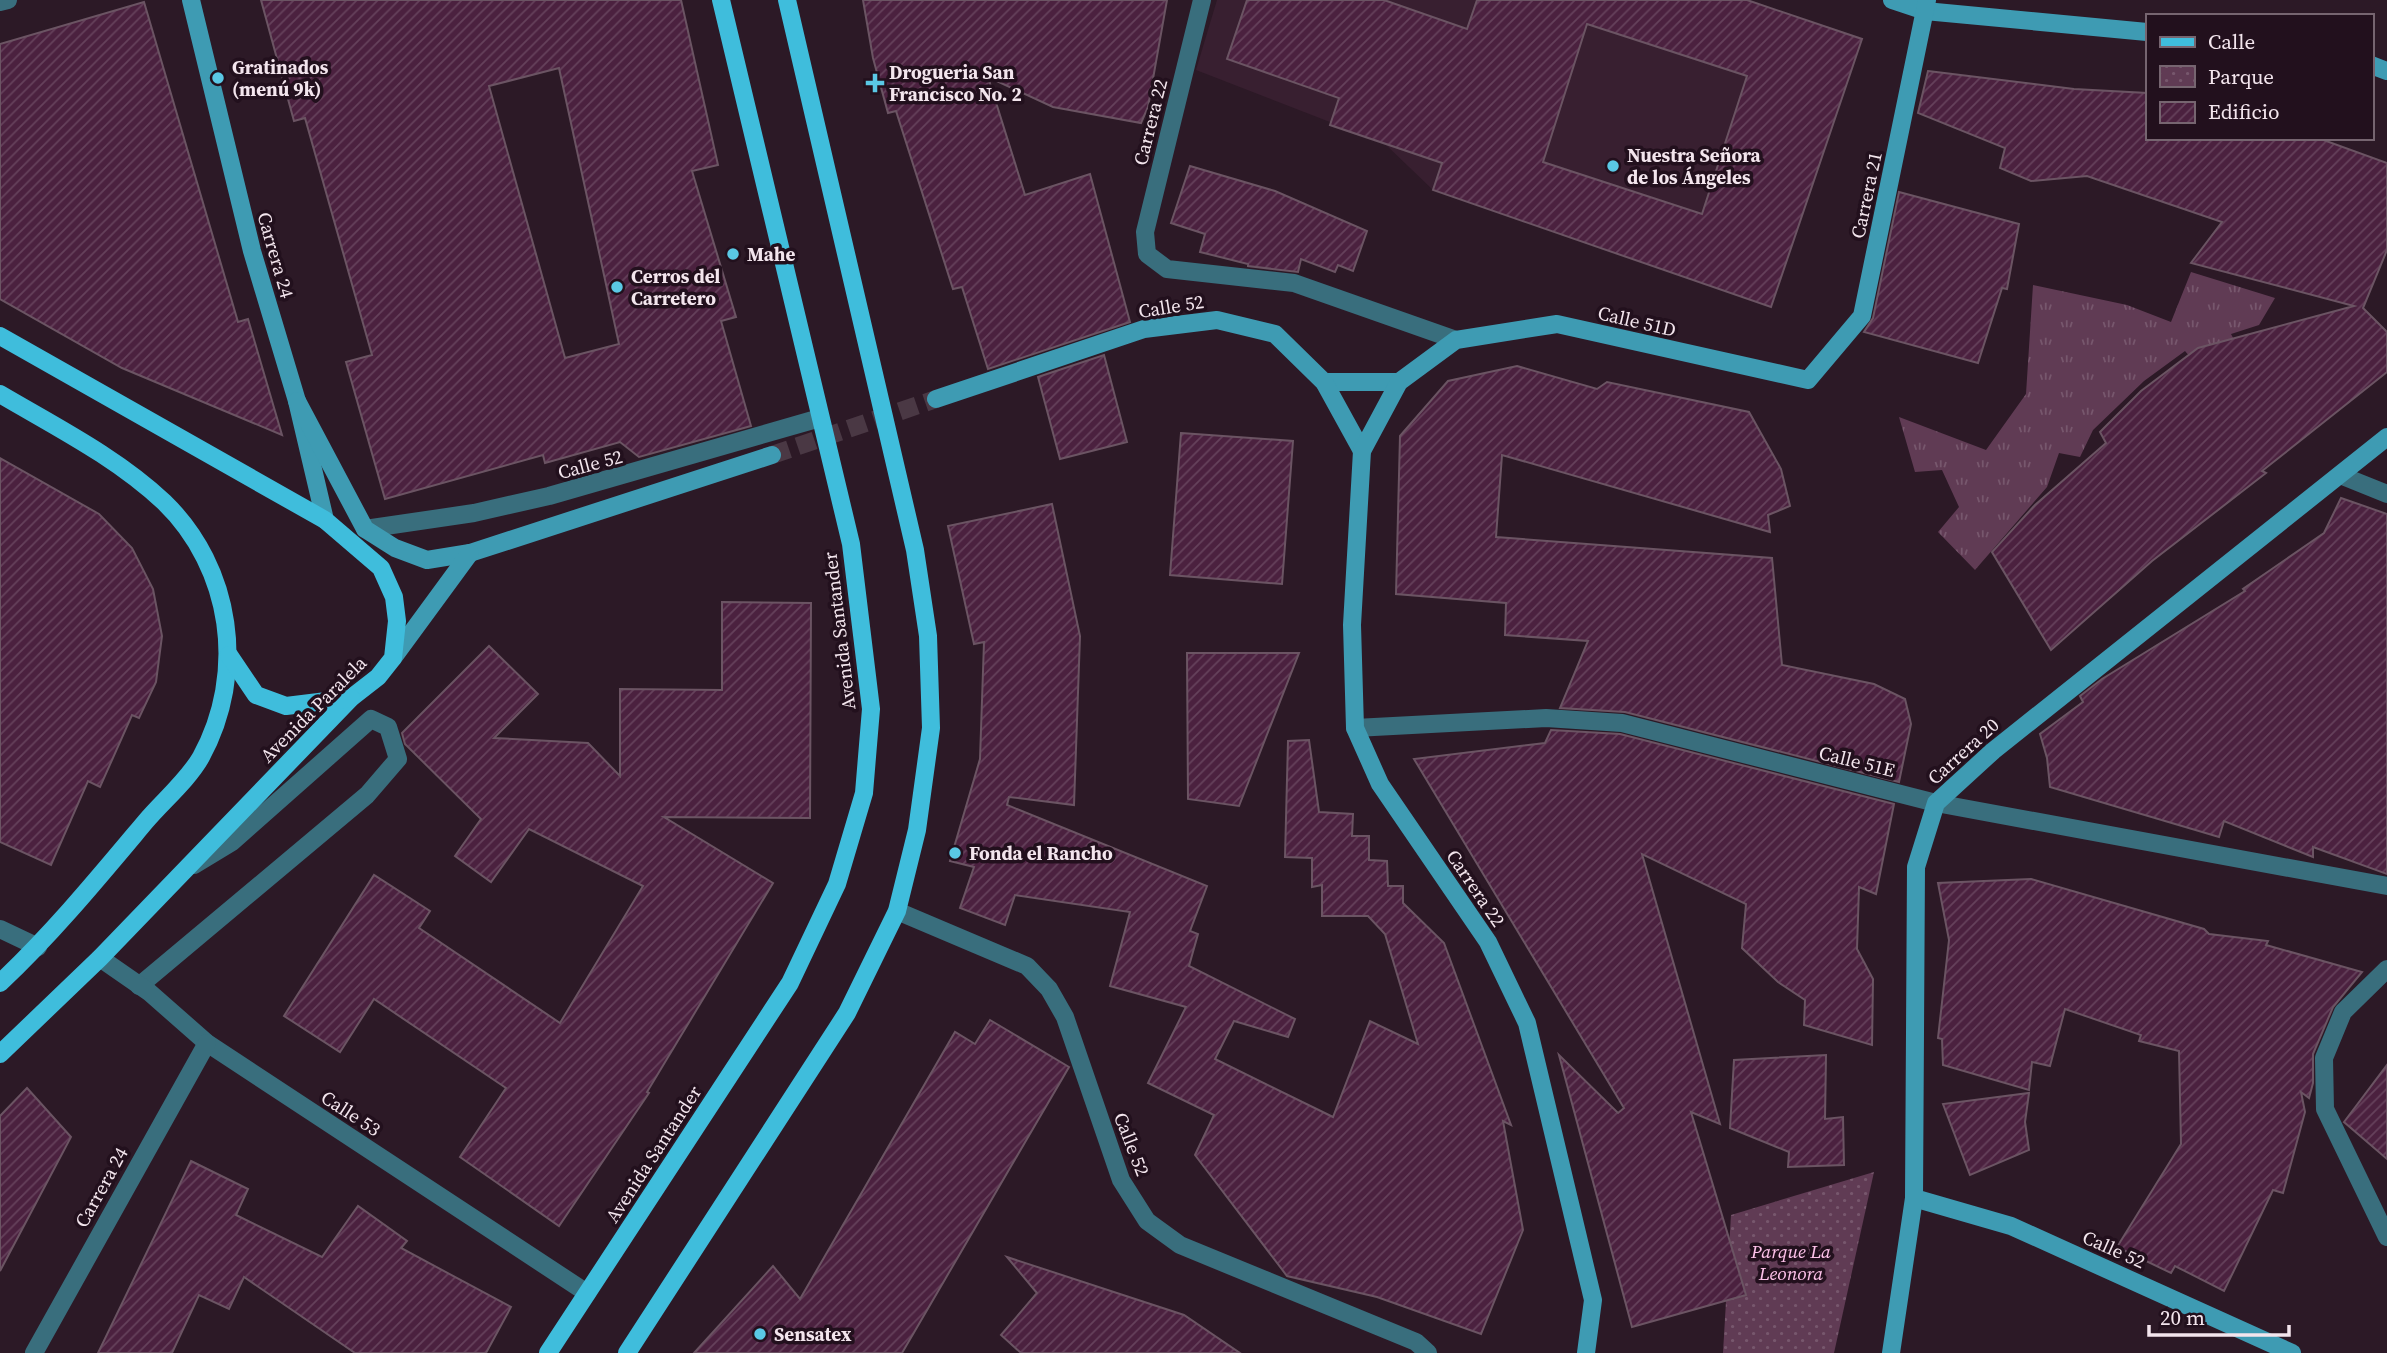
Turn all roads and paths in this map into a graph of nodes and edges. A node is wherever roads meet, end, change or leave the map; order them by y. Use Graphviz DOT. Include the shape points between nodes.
graph roads {
  1 [pos="8,0"];
  2 [pos="191,0"];
  3 [pos="721,0"];
  4 [pos="787,0"];
  5 [pos="1202,0"];
  6 [pos="1892,0"];
  7 [pos="0,2"];
  8 [pos="1926,5"];
  9 [pos="2146,32"];
  10 [pos="1147,254"];
  11 [pos="0,336"];
  12 [pos="1456,340"];
  13 [pos="1808,380"];
  14 [pos="1324,382"];
  15 [pos="1399,382"];
  16 [pos="0,394"];
  17 [pos="936,399"];
  18 [pos="297,401"];
  19 [pos="820,418"];
  20 [pos="2387,438"];
  21 [pos="1362,451"];
  22 [pos="772,455"];
  23 [pos="2340,475"];
  24 [pos="2387,494"];
  25 [pos="325,520"];
  26 [pos="365,529"];
  27 [pos="470,553"];
  28 [pos="229,655"];
  29 [pos="393,658"];
  30 [pos="351,698"];
  31 [pos="1355,728"];
  32 [pos="1936,803"];
  33 [pos="182,873"];
  34 [pos="2387,886"];
  35 [pos="897,911"];
  36 [pos="0,929"];
  37 [pos="38,947"];
  38 [pos="100,958"];
  39 [pos="2387,969"];
  40 [pos="0,983"];
  41 [pos="139,986"];
  42 [pos="206,1043"];
  43 [pos="0,1054"];
  44 [pos="1914,1198"];
  45 [pos="2387,1237"];
  46 [pos="587,1293"];
  47 [pos="34,1353"];
  48 [pos="548,1353"];
  49 [pos="627,1353"];
  50 [pos="1427,1353"];
  51 [pos="1586,1353"];
  52 [pos="1891,1353"];
  53 [pos="2292,1353"];
  1 -- 7 [label="street"];
  2 -- 18 [label="main road, Carrera 24" via="252,251"];
  3 -- 19 [label="main road, Avenida Santander"];
  4 -- 35 [label="main road" via="915,550 928,636 931,728 916,830"];
  5 -- 10 [label="street, Carrera 22" via="1145,232"];
  6 -- 8 [label="main road"];
  8 -- 9 [label="main road"];
  8 -- 13 [label="main road, Carrera 21" via="1862,316"];
  10 -- 12 [label="street, Calle 51D" via="1167,269 1294,283"];
  11 -- 25 [label="main road, Avenida Paralela"];
  12 -- 13 [label="main road, Calle 51D" via="1557,324"];
  12 -- 15 [label="main road, Calle 51D"];
  14 -- 15 [label="main road"];
  14 -- 17 [label="main road, Calle 52" via="1275,334 1217,320 1144,329"];
  14 -- 21 [label="main road, Calle 52"];
  15 -- 21 [label="main road, Calle 51D"];
  16 -- 28 [label="main road" via="118,464 165,504 207,558 226,610"];
  18 -- 25 [label="main road, Carrera 24"];
  18 -- 26 [label="main road"];
  19 -- 26 [label="street, Calle 52" via="549,496"];
  19 -- 46 [label="main road, Avenida Santander" via="850,544 862,619 871,709 864,793 837,884 790,984"];
  20 -- 23 [label="main road, Carrera 20"];
  21 -- 31 [label="main road, Carrera 22" via="1352,625"];
  22 -- 27 [label="main road"];
  23 -- 24 [label="street"];
  23 -- 32 [label="main road, Carrera 20" via="1993,751"];
  25 -- 29 [label="main road, Avenida Paralela" via="381,568 394,597"];
  26 -- 27 [label="main road" via="395,548 427,560"];
  27 -- 29 [label="main road"];
  28 -- 30 [label="main road" via="256,695 286,706"];
  28 -- 37 [label="main road" via="218,711 201,758"];
  29 -- 30 [label="main road, Avenida Paralela"];
  30 -- 33 [label="main road, Avenida Paralela"];
  31 -- 32 [label="street, Calle 51E" via="1546,718 1622,723"];
  31 -- 51 [label="main road, Carrera 22" via="1380,784 1488,942 1527,1023 1593,1300"];
  32 -- 34 [label="street, Calle 51E"];
  32 -- 44 [label="main road, Carrera 20" via="1916,867"];
  33 -- 38 [label="main road, Avenida Paralela"];
  33 -- 41 [label="street" via="232,842 371,719 388,727 398,759 367,795"];
  35 -- 49 [label="main road" via="847,1013"];
  35 -- 50 [label="street, Calle 52" via="1027,966 1049,989 1065,1017 1121,1180 1147,1221 1180,1245 1416,1342"];
  36 -- 37 [label="street"];
  37 -- 40 [label="main road"];
  38 -- 41 [label="street, Calle 53"];
  38 -- 43 [label="main road, Avenida Paralela"];
  39 -- 45 [label="street" via="2343,1012 2324,1058 2325,1109"];
  41 -- 42 [label="street, Calle 53"];
  42 -- 46 [label="street, Calle 53"];
  42 -- 47 [label="street, Carrera 24"];
  44 -- 52 [label="main road, Carrera 20"];
  44 -- 53 [label="main road, Calle 52" via="2011,1226"];
  46 -- 48 [label="main road, Avenida Santander"];
}
